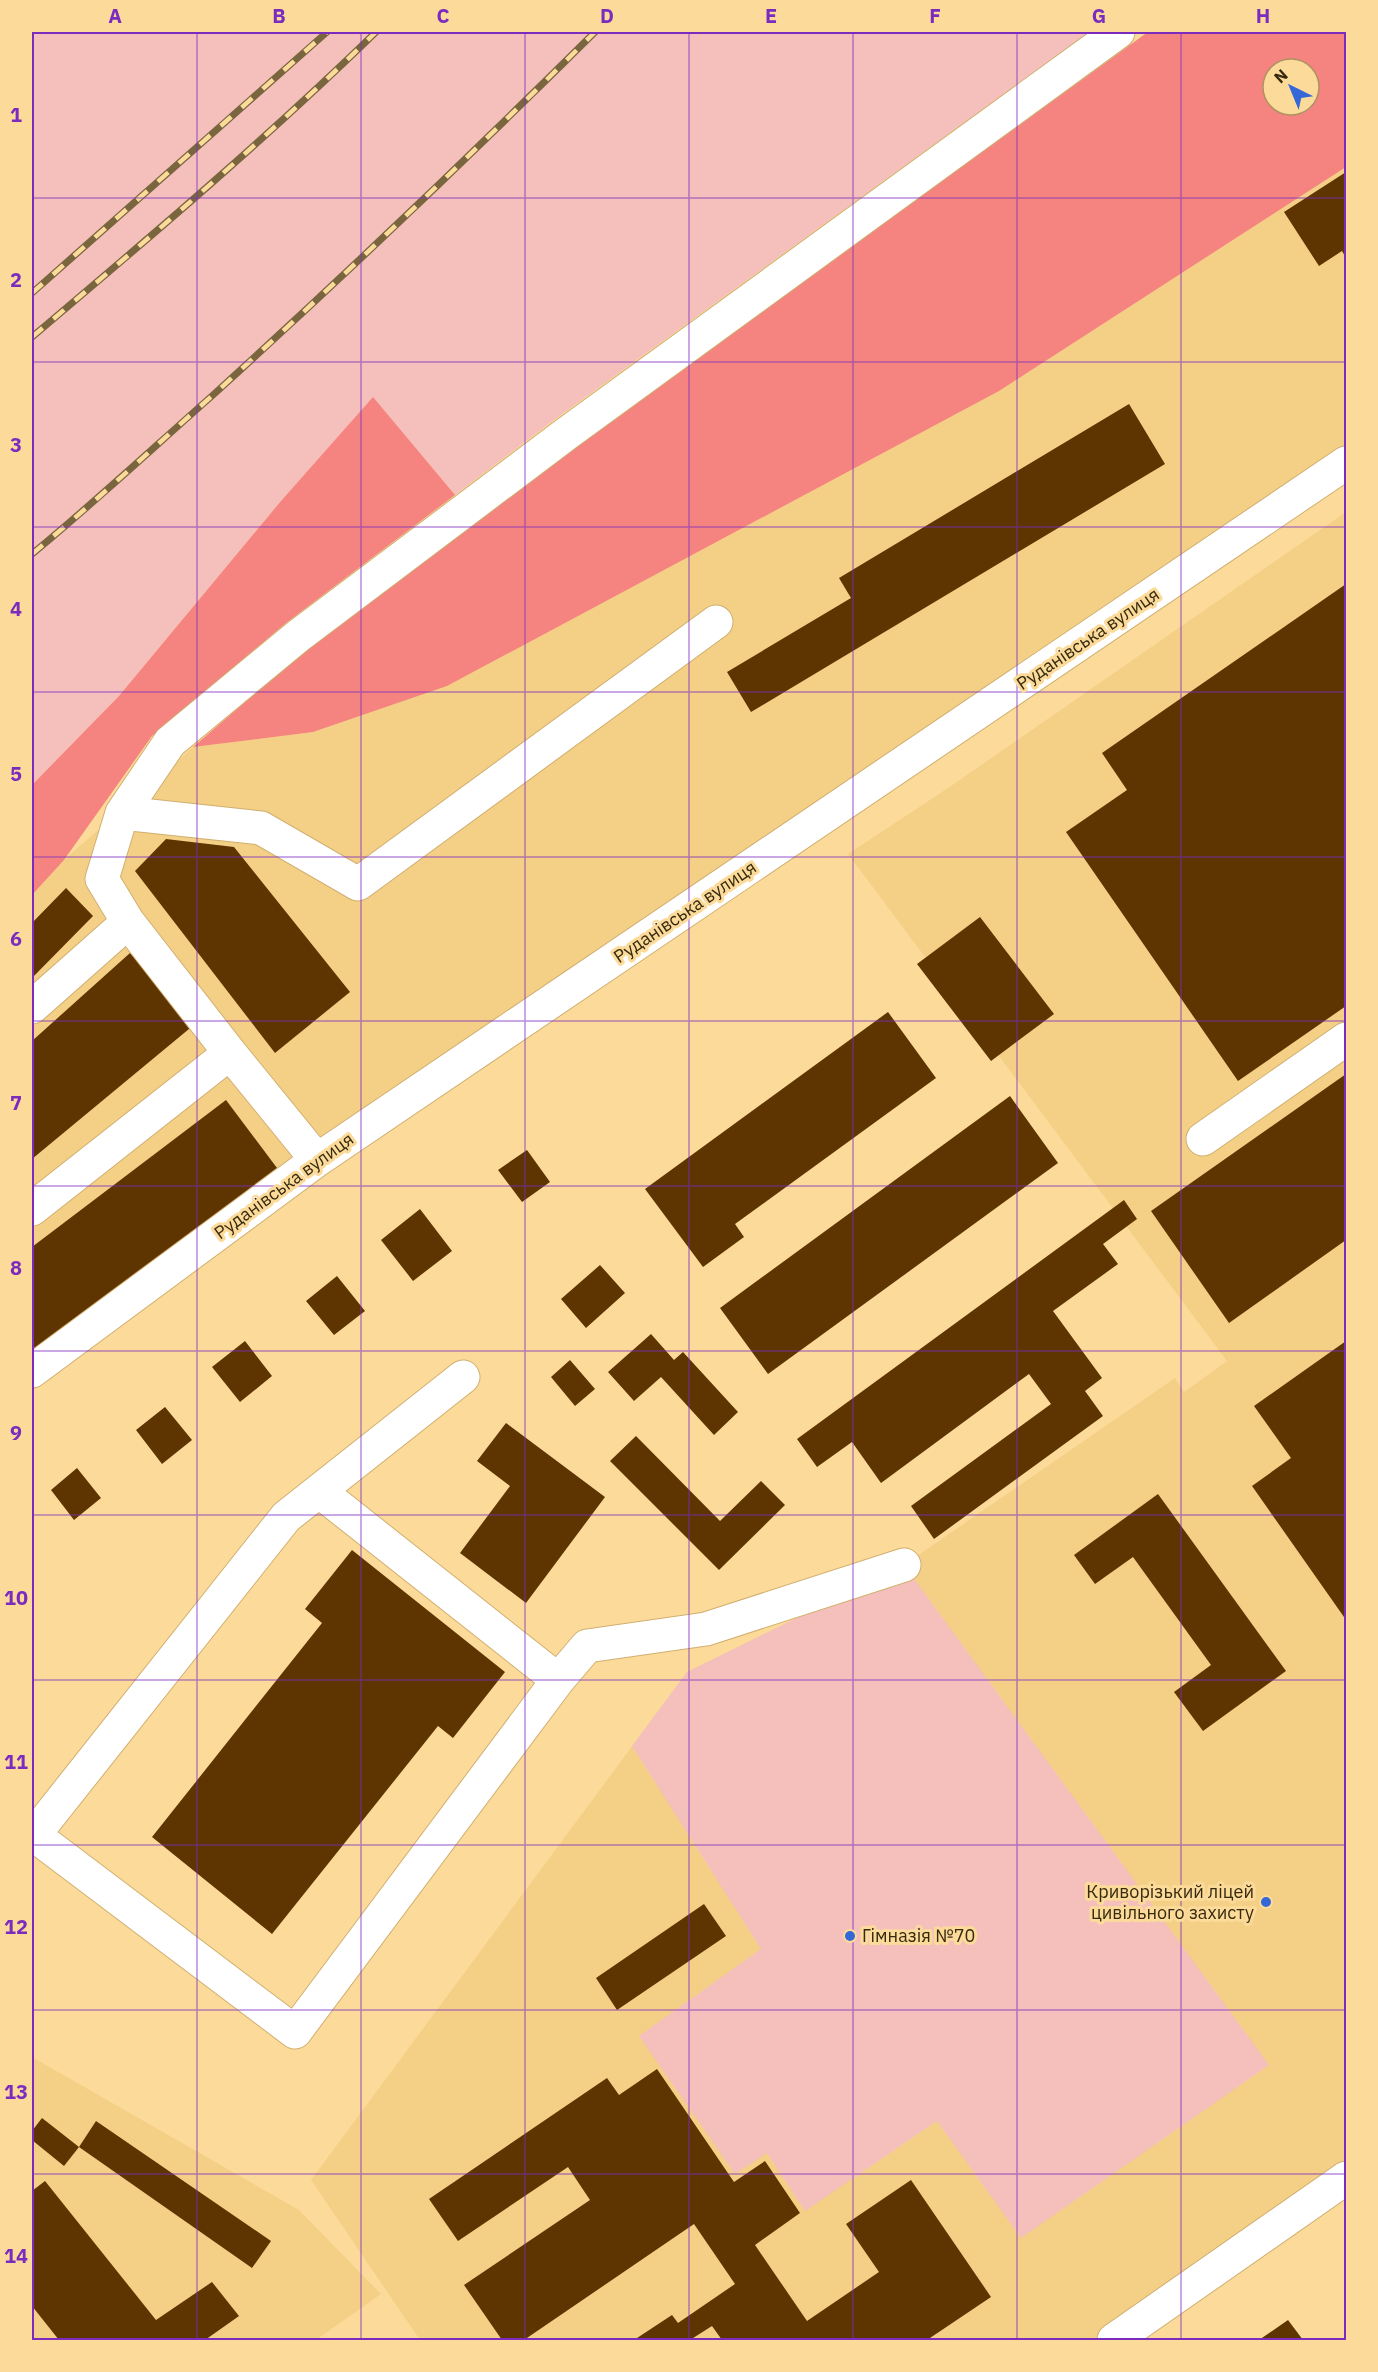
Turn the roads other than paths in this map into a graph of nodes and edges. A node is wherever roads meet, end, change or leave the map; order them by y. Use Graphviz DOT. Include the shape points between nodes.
graph roads {
  1 [pos="1118,32"];
  2 [pos="1347,463"];
  3 [pos="716,622"];
  4 [pos="122,813"];
  5 [pos="128,922"];
  6 [pos="32,1007"];
  7 [pos="1347,1039"];
  8 [pos="230,1053"];
  9 [pos="1203,1139"];
  10 [pos="317,1160"];
  11 [pos="32,1209"];
  12 [pos="32,1371"];
  13 [pos="463,1377"];
  14 [pos="319,1491"];
  15 [pos="904,1565"];
  16 [pos="558,1680"];
  17 [pos="1347,2178"];
  18 [pos="1114,2340"];
  1 -- 4 [label="street" via="566,434 298,636 170,742"];
  2 -- 10 [label="street, Руданівська вулиця"];
  3 -- 4 [label="street" via="358,884 261,828"];
  4 -- 5 [label="street" via="102,879"];
  5 -- 6 [label="street"];
  5 -- 8 [label="street"];
  7 -- 9 [label="street"];
  8 -- 10 [label="street"];
  8 -- 11 [label="street"];
  10 -- 12 [label="street, Руданівська вулиця"];
  13 -- 14 [label="street"];
  14 -- 16 [label="street"];
  14 -- 16 [label="street" via="286,1517 34,1834 295,2032"];
  15 -- 16 [label="street" via="706,1629 587,1646"];
  17 -- 18 [label="street"];
}
